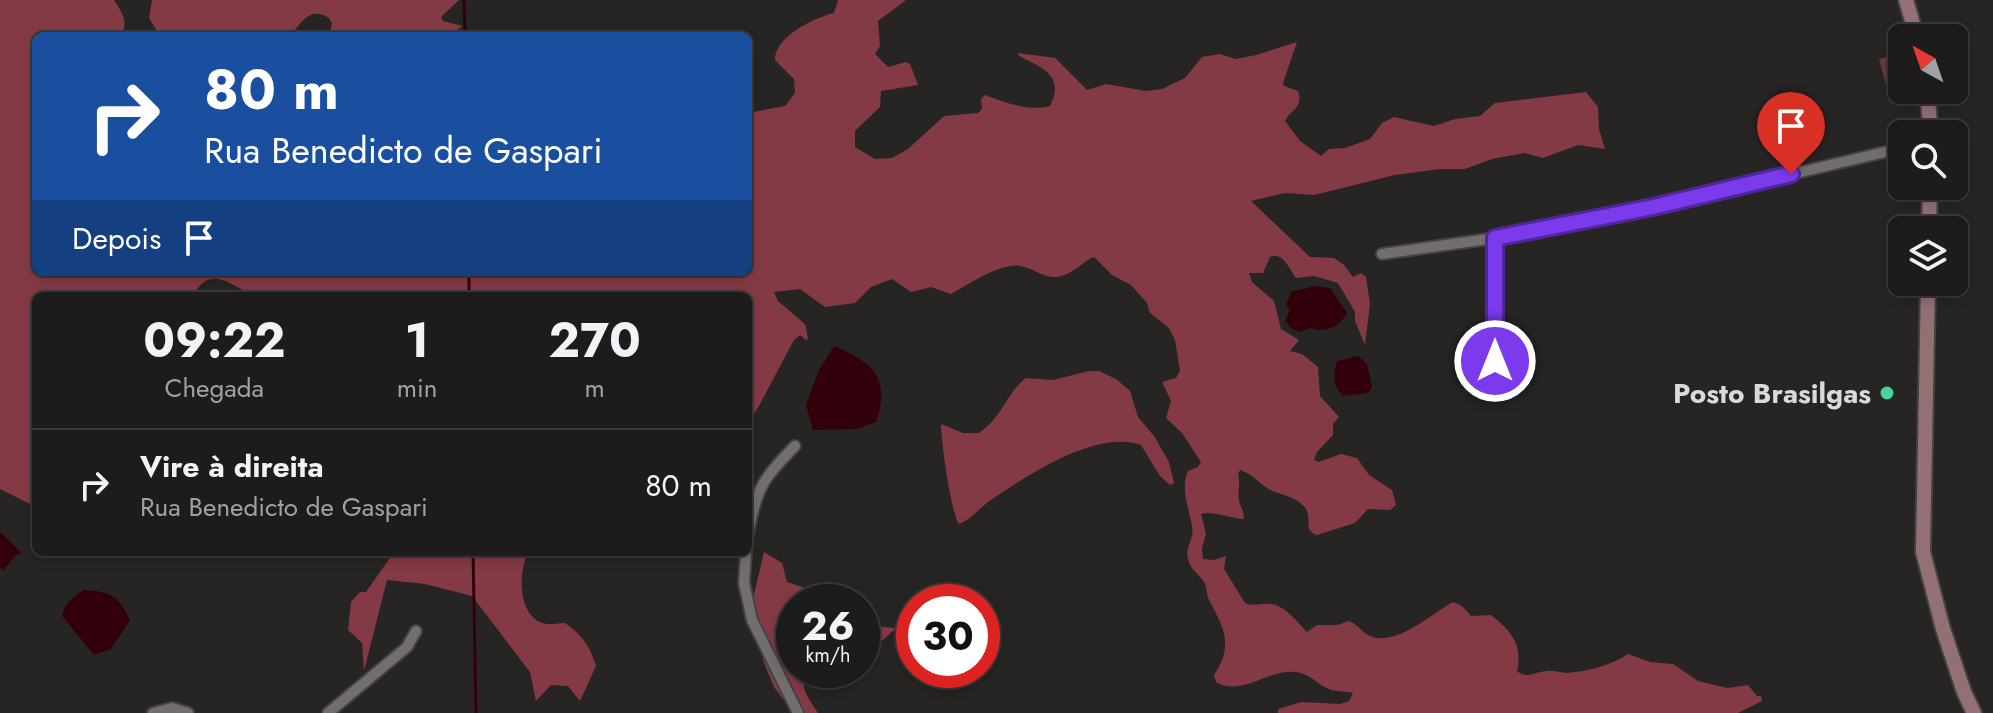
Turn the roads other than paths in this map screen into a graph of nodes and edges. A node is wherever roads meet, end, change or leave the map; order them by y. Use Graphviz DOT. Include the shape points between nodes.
graph roads {
  1 [pos="1906,0"];
  2 [pos="1913,24"];
  3 [pos="1888,151"];
  4 [pos="1495,238"];
  5 [pos="1382,254"];
  6 [pos="1928,296"];
  7 [pos="1495,361"];
  8 [pos="795,446"];
  9 [pos="752,513"];
  10 [pos="746,556"];
  11 [pos="416,631"];
  12 [pos="153,713"];
  13 [pos="188,713"];
  14 [pos="328,713"];
  15 [pos="798,713"];
  16 [pos="1974,713"];
  1 -- 2 [label="main road"];
  3 -- 4 [label="street"];
  4 -- 5 [label="street"];
  4 -- 7 [label="street"];
  6 -- 16 [label="main road" via="1923,552 1943,629"];
  8 -- 9 [label="street" via="765,477"];
  10 -- 15 [label="street" via="744,583 752,620"];
  11 -- 14 [label="street" via="407,647"];
  12 -- 13 [label="street" via="172,708"];
}
